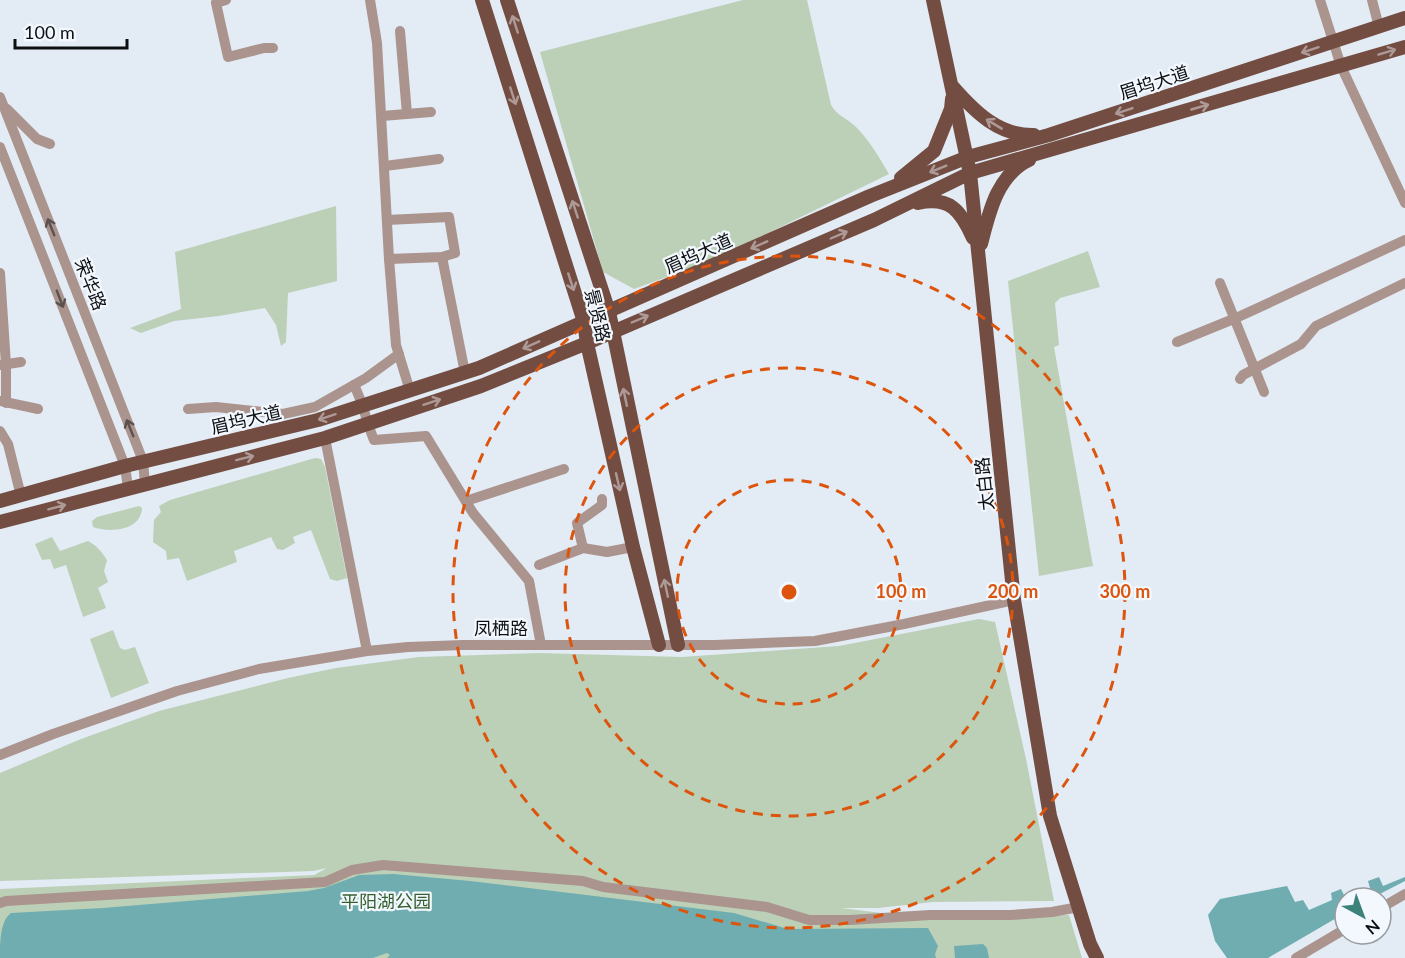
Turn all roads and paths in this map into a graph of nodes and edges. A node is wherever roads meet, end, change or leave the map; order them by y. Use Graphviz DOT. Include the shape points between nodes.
graph roads {
  1 [pos="226,0"];
  2 [pos="370,0"];
  3 [pos="482,0"];
  4 [pos="507,0"];
  5 [pos="933,0"];
  6 [pos="1320,0"];
  7 [pos="1372,0"];
  8 [pos="1405,18"];
  9 [pos="1379,27"];
  10 [pos="399,31"];
  11 [pos="1333,42"];
  12 [pos="1405,47"];
  13 [pos="273,48"];
  14 [pos="1341,66"];
  15 [pos="952,85"];
  16 [pos="2,101"];
  17 [pos="431,112"];
  18 [pos="407,114"];
  19 [pos="382,116"];
  20 [pos="1049,135"];
  21 [pos="50,144"];
  22 [pos="0,147"];
  23 [pos="1050,150"];
  24 [pos="968,157"];
  25 [pos="439,159"];
  26 [pos="385,166"];
  27 [pos="970,173"];
  28 [pos="881,192"];
  29 [pos="1405,203"];
  30 [pos="899,208"];
  31 [pos="387,220"];
  32 [pos="1405,240"];
  33 [pos="978,252"];
  34 [pos="442,257"];
  35 [pos="389,259"];
  36 [pos="0,273"];
  37 [pos="1220,283"];
  38 [pos="1405,283"];
  39 [pos="1405,291"];
  40 [pos="1379,303"];
  41 [pos="609,312"];
  42 [pos="1236,318"];
  43 [pos="584,322"];
  44 [pos="611,332"];
  45 [pos="1177,342"];
  46 [pos="587,343"];
  47 [pos="399,354"];
  48 [pos="21,362"];
  49 [pos="3,364"];
  50 [pos="1256,369"];
  51 [pos="465,373"];
  52 [pos="1240,379"];
  53 [pos="354,385"];
  54 [pos="410,390"];
  55 [pos="1264,392"];
  56 [pos="3,402"];
  57 [pos="364,405"];
  58 [pos="38,409"];
  59 [pos="188,409"];
  60 [pos="367,424"];
  61 [pos="0,431"];
  62 [pos="325,438"];
  63 [pos="143,461"];
  64 [pos="124,466"];
  65 [pos="564,469"];
  66 [pos="145,484"];
  67 [pos="128,488"];
  68 [pos="21,496"];
  69 [pos="602,499"];
  70 [pos="0,501"];
  71 [pos="466,501"];
  72 [pos="0,522"];
  73 [pos="633,547"];
  74 [pos="583,548"];
  75 [pos="539,566"];
  76 [pos="1014,600"];
  77 [pos="541,645"];
  78 [pos="659,645"];
  79 [pos="678,645"];
  80 [pos="367,651"];
  81 [pos="0,755"];
  82 [pos="0,903"];
  83 [pos="1079,907"];
  84 [pos="1333,936"];
  85 [pos="1097,958"];
  86 [pos="1296,958"];
  1 -- 13 [label="street" via="216,3 228,57"];
  2 -- 19 [label="street"];
  3 -- 43 [label="main road, 景贤路, one-way"];
  41 -- 4 [label="main road, 景贤路, one-way"];
  5 -- 15 [label="main road, 太白路"];
  6 -- 11 [label="street"];
  7 -- 9 [label="street"];
  8 -- 9 [label="main road, 眉坞大道"];
  9 -- 11 [label="main road, 眉坞大道"];
  10 -- 18 [label="street"];
  11 -- 14 [label="street"];
  11 -- 20 [label="main road, 眉坞大道, one-way"];
  14 -- 12 [label="main road, 眉坞大道, one-way"];
  23 -- 14 [label="main road, 眉坞大道, one-way"];
  14 -- 29 [label="street"];
  20 -- 15 [label="main road, one-way" via="1023,136 1004,130 986,120"];
  15 -- 24 [label="main road, 太白路"];
  15 -- 28 [label="main road" via="951,109 934,151"];
  16 -- 21 [label="street" via="37,140"];
  63 -- 16 [label="street, 荣华路, one-way"];
  17 -- 18 [label="street"];
  18 -- 19 [label="street"];
  19 -- 26 [label="street"];
  20 -- 24 [label="main road, 眉坞大道"];
  22 -- 64 [label="street, 荣华路, one-way"];
  23 -- 27 [label="main road, 眉坞大道"];
  23 -- 33 [label="main road" via="1023,163 1003,182 990,207"];
  24 -- 27 [label="main road, 太白路"];
  24 -- 28 [label="main road, 眉坞大道, one-way"];
  25 -- 26 [label="street"];
  26 -- 31 [label="street"];
  27 -- 30 [label="main road, 眉坞大道"];
  27 -- 33 [label="main road, 太白路"];
  28 -- 41 [label="main road, 眉坞大道, one-way"];
  30 -- 33 [label="main road" via="933,200 953,207 965,220"];
  44 -- 30 [label="main road, 眉坞大道, one-way"];
  31 -- 34 [label="street" via="449,217 455,253"];
  31 -- 35 [label="street"];
  32 -- 42 [label="street"];
  33 -- 76 [label="main road, 太白路"];
  34 -- 35 [label="street"];
  34 -- 51 [label="street"];
  35 -- 47 [label="street"];
  36 -- 49 [label="street"];
  37 -- 42 [label="street"];
  38 -- 50 [label="street" via="1316,326 1301,344"];
  39 -- 40 [label="street"];
  41 -- 43 [label="main road, 眉坞大道"];
  41 -- 44 [label="main road, 景贤路"];
  42 -- 45 [label="street"];
  42 -- 50 [label="street"];
  43 -- 46 [label="main road, 景贤路"];
  43 -- 51 [label="main road, 眉坞大道, one-way"];
  44 -- 46 [label="main road, 眉坞大道"];
  79 -- 44 [label="main road, 景贤路, one-way"];
  60 -- 46 [label="main road, 眉坞大道, one-way" via="481,386"];
  46 -- 73 [label="main road, 景贤路, one-way"];
  47 -- 53 [label="street"];
  47 -- 54 [label="street"];
  48 -- 49 [label="street"];
  49 -- 56 [label="street"];
  50 -- 52 [label="street"];
  50 -- 55 [label="street"];
  51 -- 54 [label="main road, 眉坞大道"];
  53 -- 57 [label="street"];
  53 -- 59 [label="street" via="315,407 283,414 216,407"];
  54 -- 57 [label="main road, 眉坞大道"];
  56 -- 58 [label="street"];
  57 -- 60 [label="street"];
  57 -- 63 [label="main road, 眉坞大道, one-way" via="318,420"];
  60 -- 62 [label="main road, 眉坞大道"];
  60 -- 71 [label="street" via="374,440 426,436"];
  61 -- 68 [label="street" via="8,444"];
  66 -- 62 [label="main road, 眉坞大道, one-way"];
  62 -- 80 [label="street"];
  63 -- 64 [label="main road, 眉坞大道"];
  63 -- 66 [label="street, 荣华路"];
  64 -- 67 [label="street, 荣华路"];
  64 -- 68 [label="main road, 眉坞大道"];
  65 -- 71 [label="street"];
  66 -- 67 [label="main road, 眉坞大道"];
  72 -- 67 [label="main road, 眉坞大道, one-way"];
  68 -- 70 [label="main road, 眉坞大道"];
  69 -- 74 [label="street" via="602,505 577,523"];
  71 -- 77 [label="street" via="529,581"];
  73 -- 74 [label="street" via="607,552"];
  73 -- 78 [label="main road, 景贤路"];
  74 -- 75 [label="street"];
  76 -- 79 [label="street, 凤栖路" via="815,640"];
  76 -- 83 [label="main road, 太白路" via="1050,816"];
  77 -- 78 [label="street, 凤栖路"];
  77 -- 80 [label="street, 凤栖路"];
  78 -- 79 [label="street, 凤栖路"];
  80 -- 81 [label="street, 凤栖路" via="259,669 177,691"];
  82 -- 83 [label="street" via="325,882 352,870 383,865 583,881 603,887 767,907 809,920 1011,915"];
  83 -- 85 [label="main road, 太白路"];
  84 -- 86 [label="street"];
}
